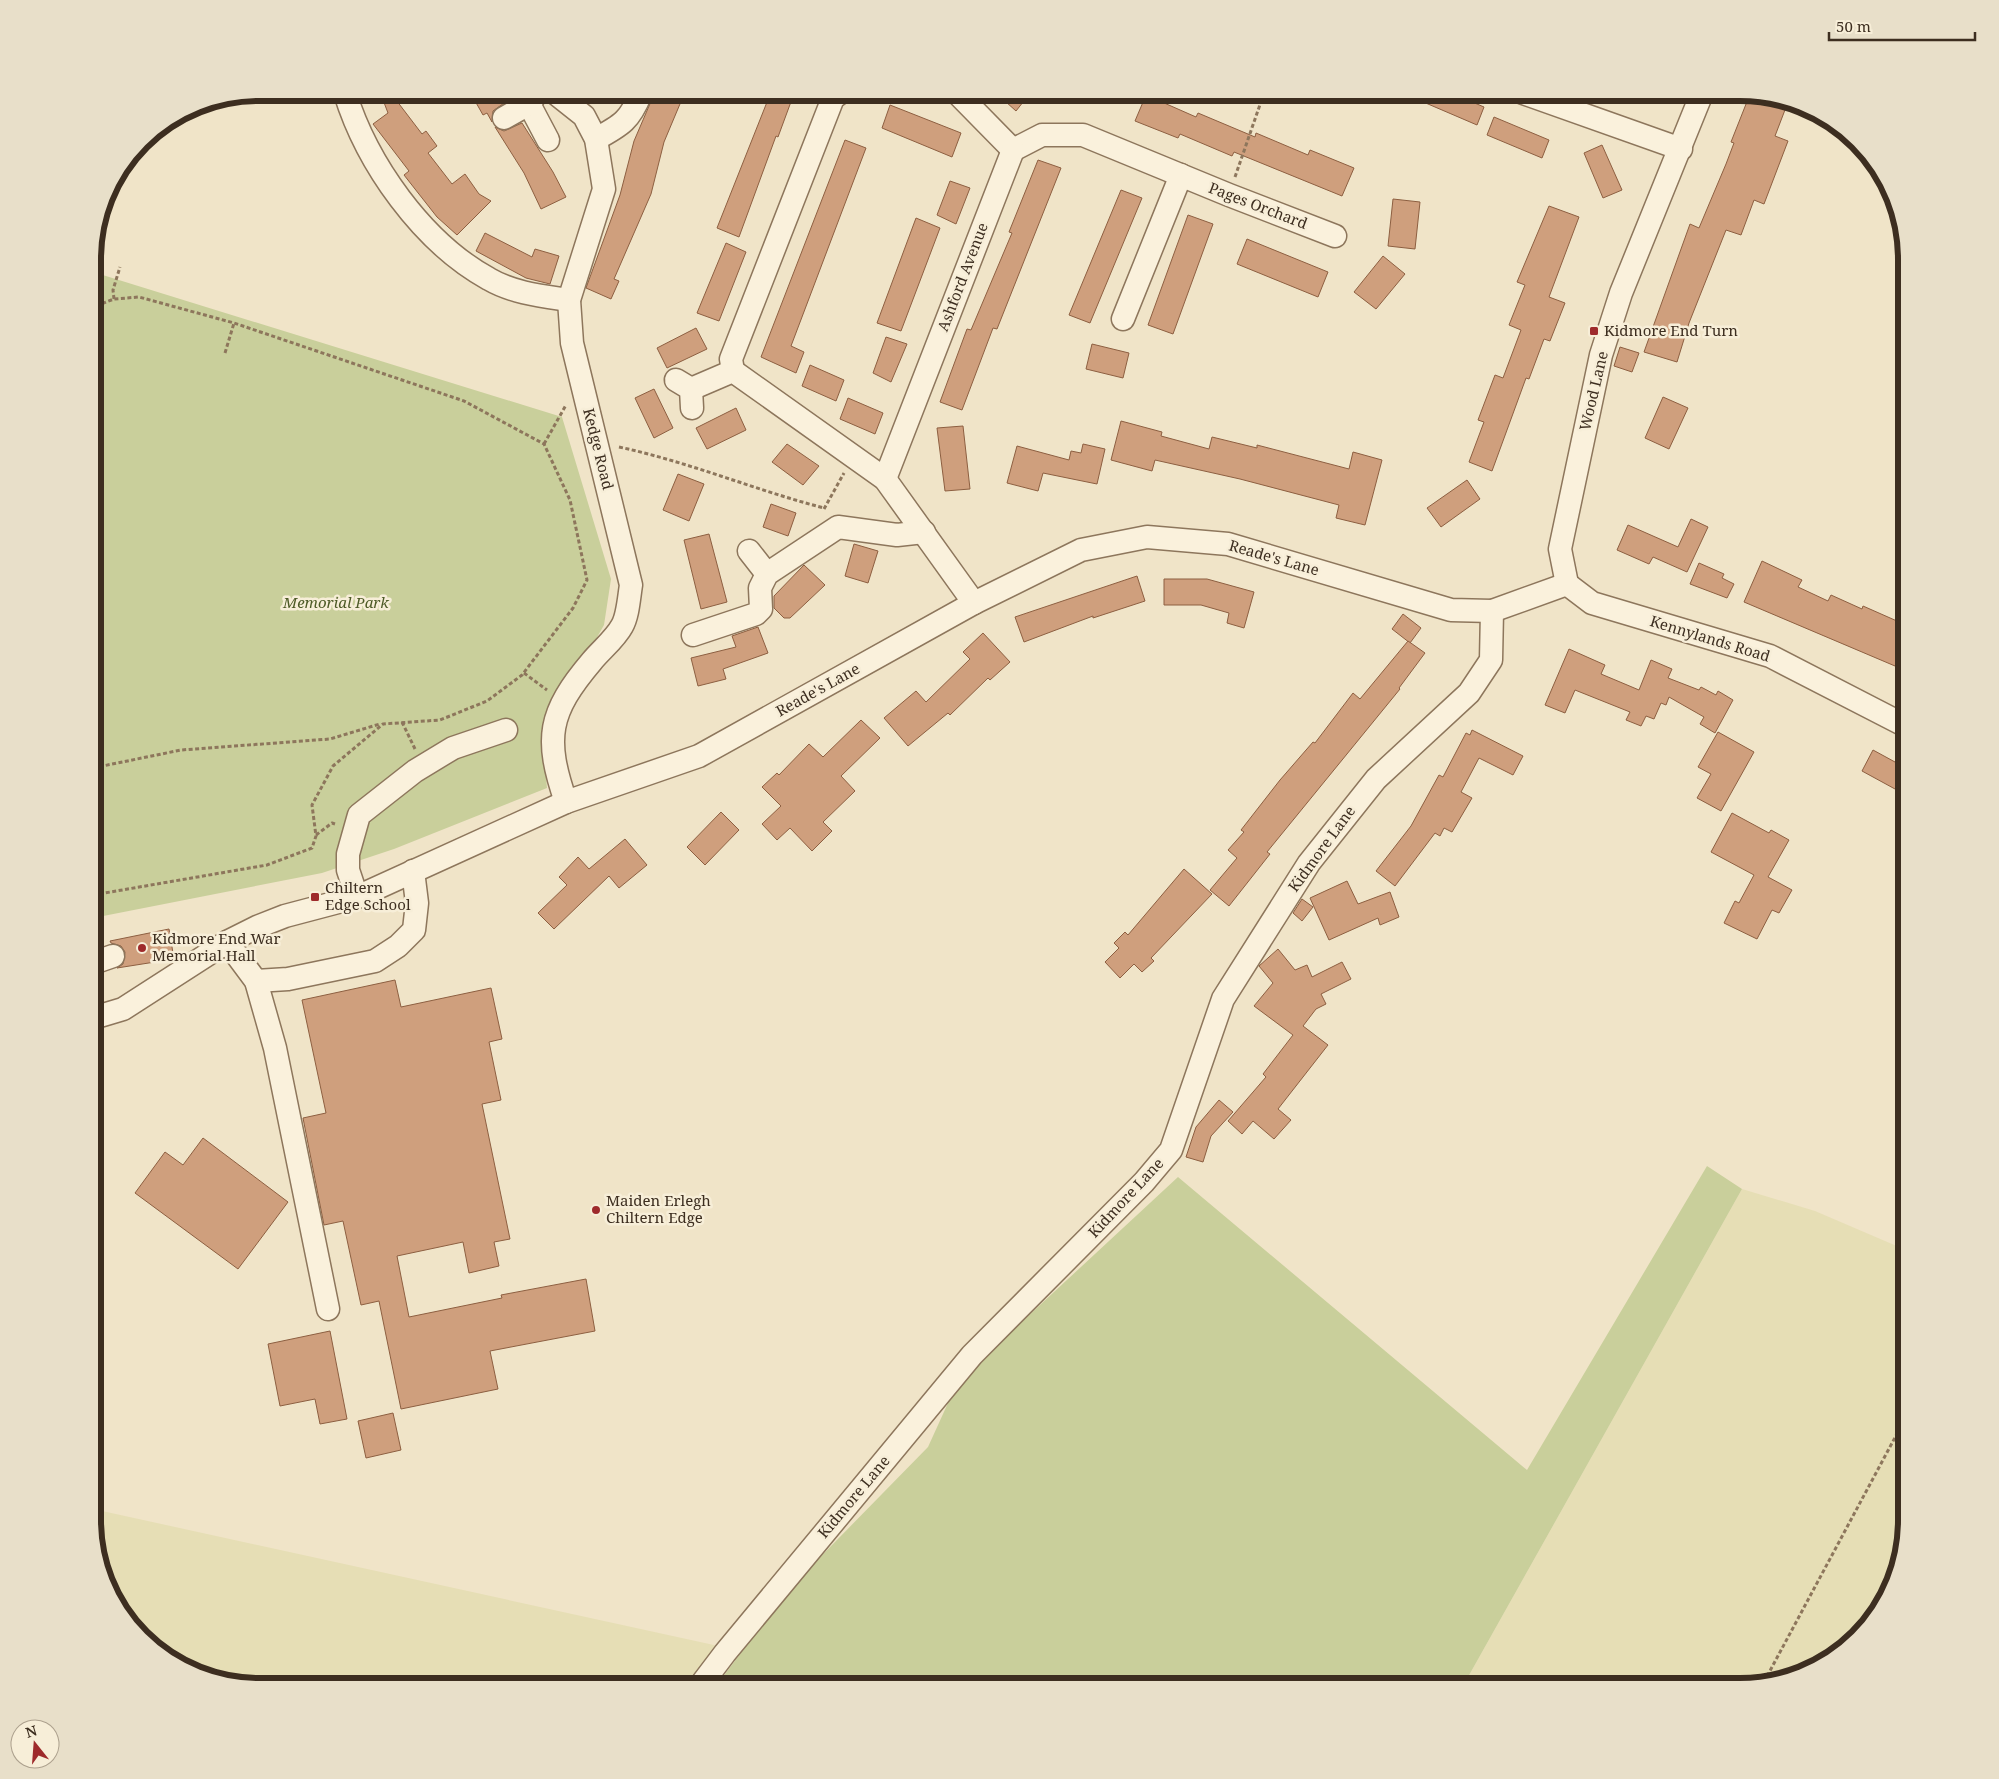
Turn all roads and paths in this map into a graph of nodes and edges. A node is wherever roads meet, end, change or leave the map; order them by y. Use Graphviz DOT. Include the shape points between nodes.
graph roads {
  1 [pos="349,101"];
  2 [pos="529,101"];
  3 [pos="534,101"];
  4 [pos="566,101"];
  5 [pos="638,101"];
  6 [pos="832,101"];
  7 [pos="966,101"];
  8 [pos="1261,101"];
  9 [pos="1548,101"];
  10 [pos="1699,101"];
  11 [pos="504,118"];
  12 [pos="596,139"];
  13 [pos="548,140"];
  14 [pos="1681,149"];
  15 [pos="1013,150"];
  16 [pos="1180,175"];
  17 [pos="1229,195"];
  18 [pos="1336,236"];
  19 [pos="120,267"];
  20 [pos="114,299"];
  21 [pos="569,300"];
  22 [pos="102,304"];
  23 [pos="1123,319"];
  24 [pos="234,324"];
  25 [pos="225,352"];
  26 [pos="734,370"];
  27 [pos="582,388"];
  28 [pos="686,392"];
  29 [pos="596,441"];
  30 [pos="544,444"];
  31 [pos="854,457"];
  32 [pos="885,479"];
  33 [pos="824,508"];
  34 [pos="838,527"];
  35 [pos="924,532"];
  36 [pos="750,551"];
  37 [pos="763,581"];
  38 [pos="1567,584"];
  39 [pos="974,603"];
  40 [pos="1492,611"];
  41 [pos="693,635"];
  42 [pos="524,673"];
  43 [pos="563,702"];
  44 [pos="1897,720"];
  45 [pos="402,722"];
  46 [pos="383,724"];
  47 [pos="506,730"];
  48 [pos="102,766"];
  49 [pos="423,766"];
  50 [pos="566,802"];
  51 [pos="413,871"];
  52 [pos="102,893"];
  53 [pos="358,897"];
  54 [pos="227,942"];
  55 [pos="256,981"];
  56 [pos="102,1015"];
  57 [pos="328,1309"];
  58 [pos="1898,1432"];
  59 [pos="1768,1675"];
  60 [pos="706,1678"];
  1 -- 21 [label="street" via="376,163 405,205 436,239 489,279 529,294"];
  2 -- 11 [label="street"];
  3 -- 13 [label="street"];
  4 -- 12 [label="street, Kedge Road" via="584,116"];
  5 -- 12 [label="street" via="634,112 623,124"];
  6 -- 26 [label="street" via="731,359"];
  7 -- 15 [label="street"];
  8 -- 17 [label="path"];
  9 -- 14 [label="street"];
  10 -- 14 [label="street, Wood Lane"];
  12 -- 21 [label="street, Kedge Road" via="604,189"];
  14 -- 38 [label="street, Wood Lane" via="1621,293 1601,355 1560,549"];
  15 -- 16 [label="street, Pages Orchard" via="1042,136 1083,135"];
  15 -- 32 [label="street, Ashford Avenue"];
  16 -- 17 [label="street, Pages Orchard"];
  16 -- 23 [label="street"];
  17 -- 18 [label="street, Pages Orchard"];
  19 -- 20 [label="path" via="113,290"];
  20 -- 22 [label="path"];
  20 -- 24 [label="path" via="139,297"];
  21 -- 27 [label="street, Kedge Road" via="572,344"];
  24 -- 25 [label="path"];
  24 -- 30 [label="path" via="464,401"];
  26 -- 28 [label="street"];
  26 -- 31 [label="street"];
  27 -- 29 [label="street, Kedge Road"];
  27 -- 30 [label="path" via="576,388"];
  29 -- 33 [label="path" via="652,454 776,496"];
  29 -- 43 [label="street, Kedge Road" via="631,585 623,626 572,684"];
  30 -- 42 [label="path" via="570,500 587,580 573,608"];
  31 -- 32 [label="street"];
  31 -- 33 [label="path"];
  32 -- 35 [label="street"];
  33 -- 34 [label="path"];
  34 -- 35 [label="street" via="896,535"];
  34 -- 37 [label="street"];
  35 -- 39 [label="street"];
  36 -- 37 [label="street"];
  37 -- 41 [label="street" via="761,609 756,614"];
  38 -- 40 [label="street, Reade's Lane"];
  38 -- 44 [label="street, Kennylands Road" via="1592,603 1770,656"];
  39 -- 40 [label="street, Reade's Lane" via="1081,550 1147,537 1228,544 1451,610"];
  39 -- 50 [label="street, Reade's Lane" via="699,756"];
  40 -- 60 [label="street, Kidmore Lane" via="1491,660 1469,694 1376,779 1309,863 1223,1000 1171,1150 1144,1182 972,1356"];
  42 -- 43 [label="path"];
  42 -- 45 [label="path" via="487,701 440,720"];
  43 -- 50 [label="street, Kedge Road" via="556,715 551,743"];
  45 -- 46 [label="path"];
  45 -- 49 [label="path"];
  46 -- 48 [label="path" via="330,739 181,750"];
  46 -- 52 [label="path" via="333,766 312,805 316,836 312,848 267,865"];
  47 -- 49 [label="street" via="453,748"];
  49 -- 53 [label="street" via="359,814 348,854 348,870"];
  50 -- 51 [label="street, Reade's Lane"];
  51 -- 53 [label="street, Reade's Lane"];
  51 -- 55 [label="street" via="417,902 414,930 398,946 375,961 288,979"];
  53 -- 54 [label="street, Reade's Lane" via="285,916"];
  54 -- 55 [label="street"];
  54 -- 56 [label="street, Reade's Lane" via="123,1009"];
  55 -- 57 [label="street" via="275,1048"];
  58 -- 59 [label="path"];
}
